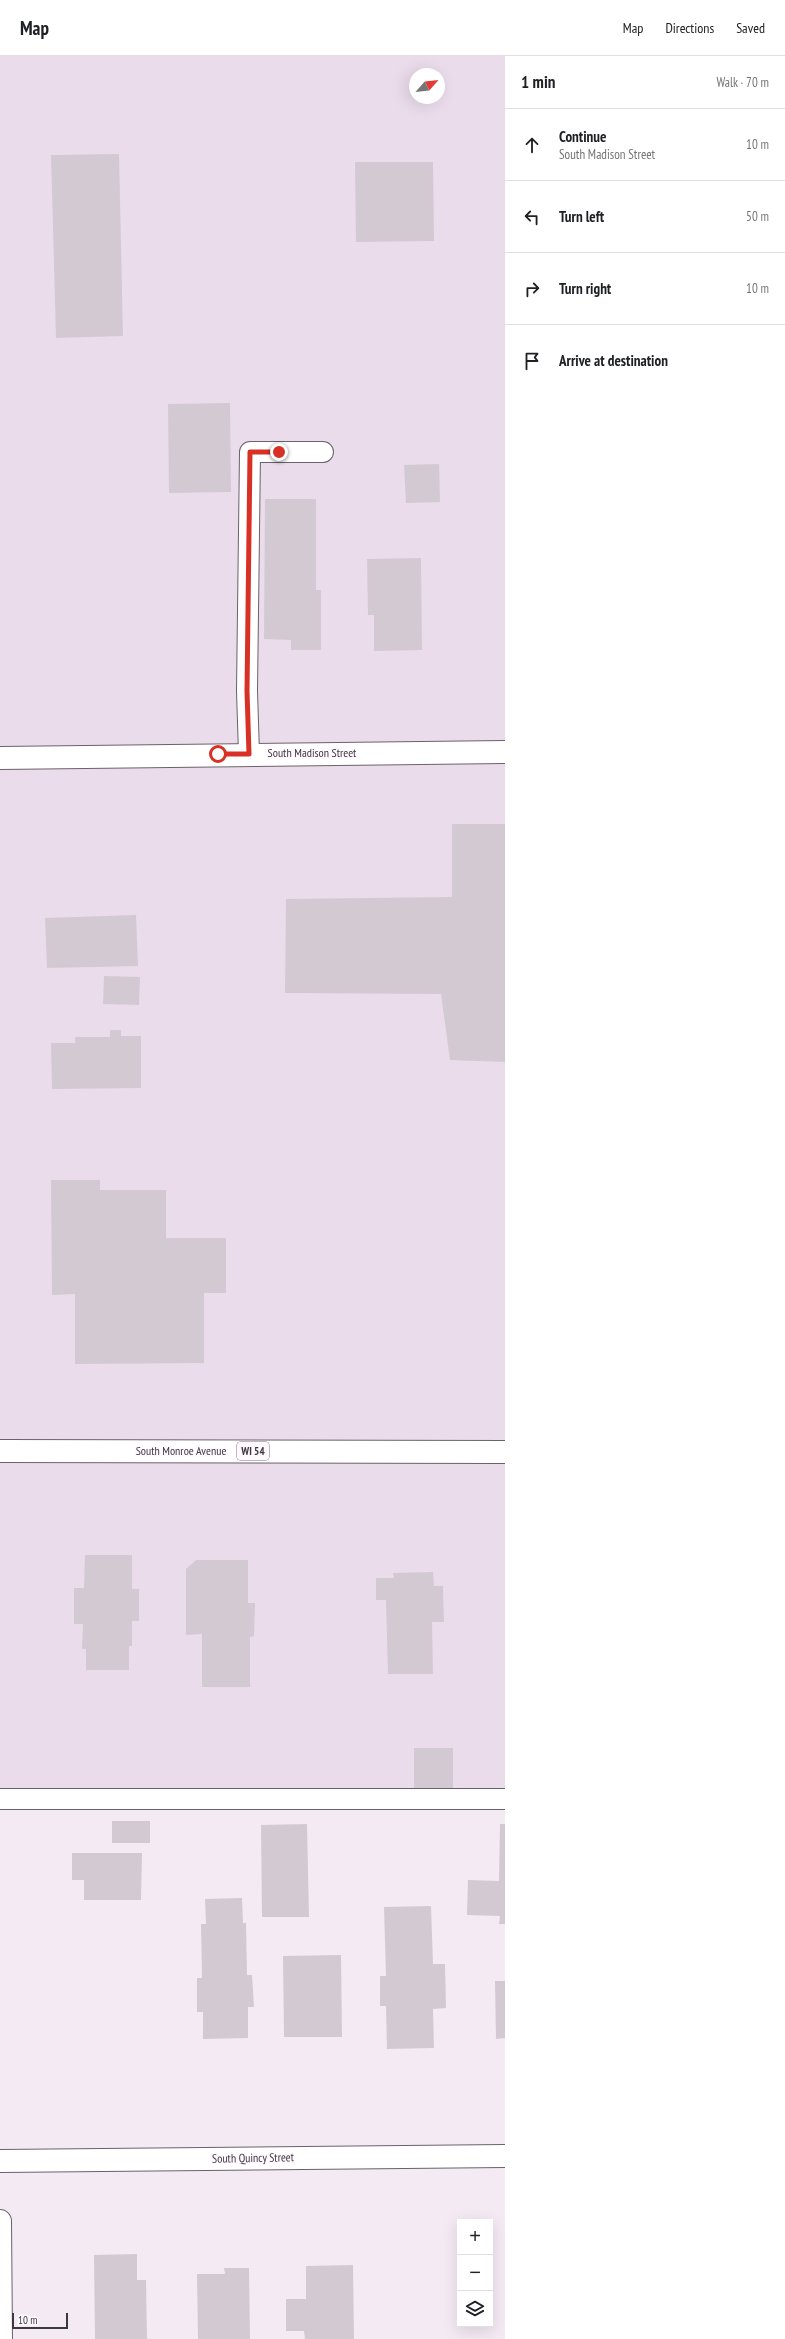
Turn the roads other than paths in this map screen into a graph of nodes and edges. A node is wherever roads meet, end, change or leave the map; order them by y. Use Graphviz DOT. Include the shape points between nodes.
graph roads {
  1 [pos="323,452"];
  2 [pos="505,752"];
  3 [pos="249,754"];
  4 [pos="0,758"];
  5 [pos="0,1451"];
  6 [pos="505,1452"];
  7 [pos="505,1798"];
  8 [pos="0,1799"];
  9 [pos="505,2156"];
  10 [pos="0,2161"];
  11 [pos="0,2221"];
  12 [pos="1,2339"];
  1 -- 3 [label="lane" via="250,452 247,691"];
  2 -- 3 [label="main road, South Madison Street"];
  3 -- 4 [label="main road, South Madison Street"];
  5 -- 6 [label="main road, South Monroe Avenue / WI 54"];
  7 -- 8 [label="lane"];
  9 -- 10 [label="main road, South Quincy Street"];
  11 -- 12 [label="main road"];
}
